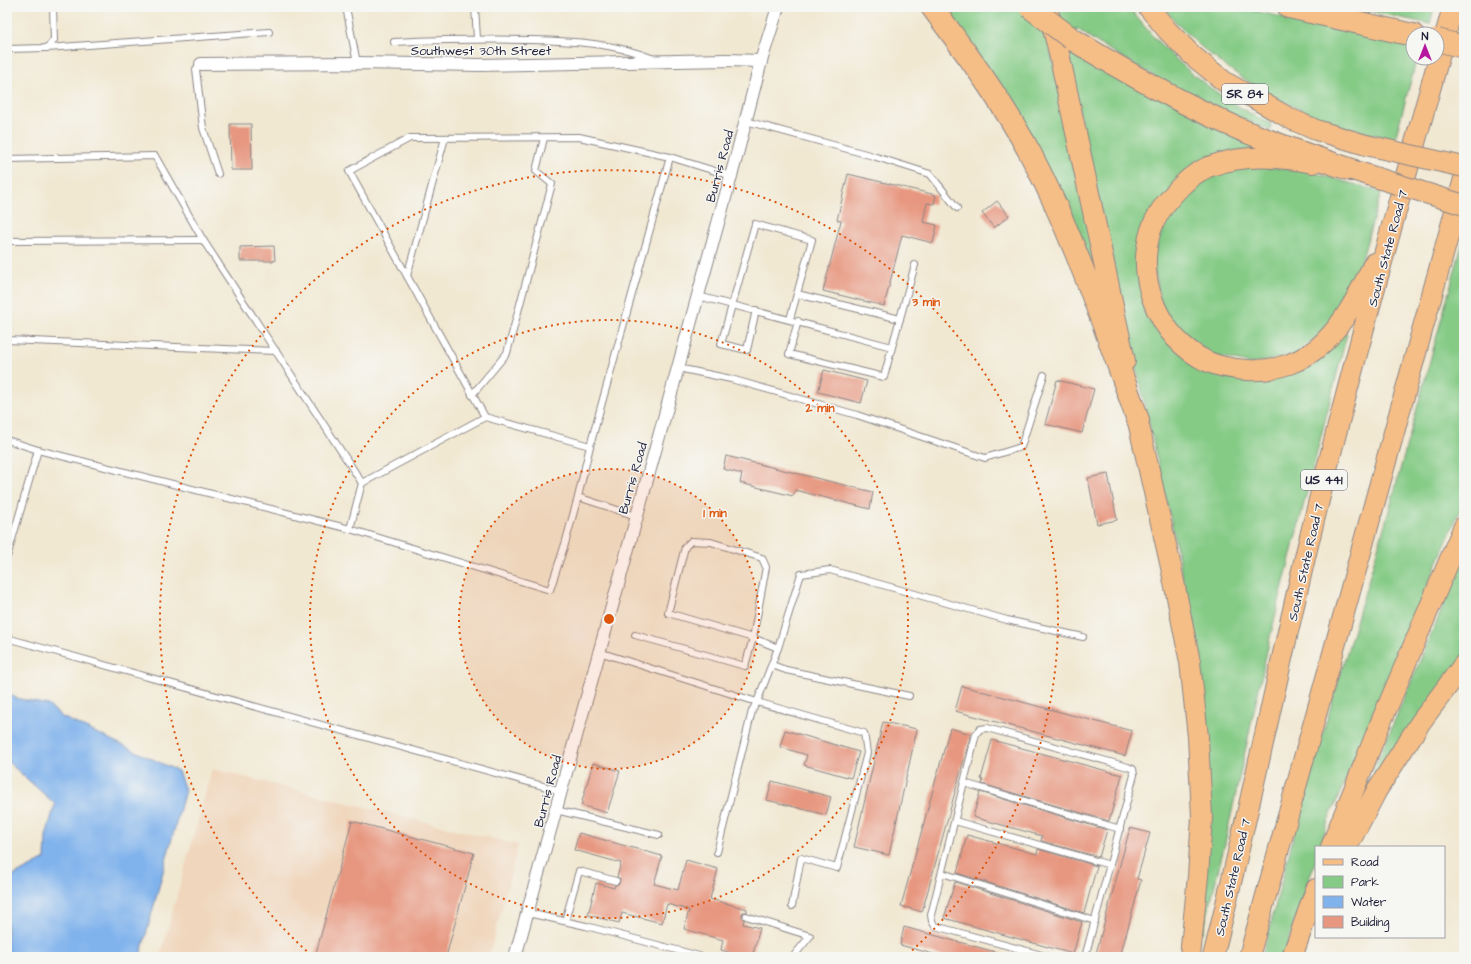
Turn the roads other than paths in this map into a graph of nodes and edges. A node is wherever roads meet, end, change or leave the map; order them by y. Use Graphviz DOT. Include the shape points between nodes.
graph roads {
  1 [pos="52,7"];
  2 [pos="346,7"];
  3 [pos="475,7"];
  4 [pos="778,7"];
  5 [pos="932,7"];
  6 [pos="1030,7"];
  7 [pos="1047,7"];
  8 [pos="1148,7"];
  9 [pos="1289,7"];
  10 [pos="1453,7"];
  11 [pos="269,32"];
  12 [pos="1404,32"];
  13 [pos="477,38"];
  14 [pos="394,42"];
  15 [pos="1445,42"];
  16 [pos="1464,47"];
  17 [pos="7,48"];
  18 [pos="47,48"];
  19 [pos="660,61"];
  20 [pos="761,61"];
  21 [pos="357,63"];
  22 [pos="201,64"];
  23 [pos="746,121"];
  24 [pos="445,138"];
  25 [pos="544,138"];
  26 [pos="670,157"];
  27 [pos="7,160"];
  28 [pos="1464,168"];
  29 [pos="1352,170"];
  30 [pos="218,174"];
  31 [pos="731,176"];
  32 [pos="1464,179"];
  33 [pos="1464,205"];
  34 [pos="957,208"];
  35 [pos="1391,233"];
  36 [pos="203,240"];
  37 [pos="7,241"];
  38 [pos="915,265"];
  39 [pos="407,276"];
  40 [pos="797,294"];
  41 [pos="698,296"];
  42 [pos="732,304"];
  43 [pos="756,310"];
  44 [pos="790,319"];
  45 [pos="900,319"];
  46 [pos="798,321"];
  47 [pos="7,340"];
  48 [pos="892,347"];
  49 [pos="276,351"];
  50 [pos="678,368"];
  51 [pos="1044,375"];
  52 [pos="472,395"];
  53 [pos="485,417"];
  54 [pos="1138,420"];
  55 [pos="7,440"];
  56 [pos="590,446"];
  57 [pos="38,450"];
  58 [pos="362,483"];
  59 [pos="578,497"];
  60 [pos="636,516"];
  61 [pos="1464,526"];
  62 [pos="350,529"];
  63 [pos="7,557"];
  64 [pos="7,633"];
  65 [pos="635,635"];
  66 [pos="1083,637"];
  67 [pos="753,638"];
  68 [pos="778,648"];
  69 [pos="599,652"];
  70 [pos="1464,664"];
  71 [pos="772,665"];
  72 [pos="909,696"];
  73 [pos="758,702"];
  74 [pos="964,783"];
  75 [pos="561,791"];
  76 [pos="556,810"];
  77 [pos="955,821"];
  78 [pos="1120,829"];
  79 [pos="659,835"];
  80 [pos="1331,846"];
  81 [pos="1348,846"];
  82 [pos="717,852"];
  83 [pos="1110,866"];
  84 [pos="942,873"];
  85 [pos="616,881"];
  86 [pos="1315,892"];
  87 [pos="792,906"];
  88 [pos="1315,908"];
  89 [pos="528,913"];
  90 [pos="746,916"];
  91 [pos="565,921"];
  92 [pos="1095,921"];
  93 [pos="1295,950"];
  94 [pos="515,957"];
  95 [pos="703,957"];
  96 [pos="793,957"];
  97 [pos="1049,957"];
  98 [pos="1085,957"];
  99 [pos="1190,957"];
  100 [pos="1213,957"];
  101 [pos="1249,957"];
  1 -- 18 [label="lane" via="54,40"];
  2 -- 21 [label="lane"];
  3 -- 13 [label="lane"];
  4 -- 20 [label="street, Burris Road"];
  5 -- 54 [label="highway" via="984,78 1029,153 1088,281"];
  6 -- 29 [label="highway, bridge" via="1072,39 1125,72 1180,101 1236,128"];
  7 -- 54 [label="main road"];
  8 -- 28 [label="main road, SR 84, bridge" via="1193,56 1225,82 1298,122 1366,145"];
  9 -- 12 [label="highway"];
  10 -- 35 [label="main road, South State Road 7 / US 441"];
  11 -- 18 [label="lane"];
  13 -- 14 [label="lane"];
  13 -- 19 [label="lane" via="578,41 636,51"];
  15 -- 16 [label="highway, bridge"];
  17 -- 18 [label="lane"];
  19 -- 20 [label="street, Southwest 30th Street"];
  19 -- 21 [label="street, Southwest 30th Street" via="480,65"];
  20 -- 23 [label="street, Burris Road"];
  21 -- 22 [label="street, Southwest 30th Street"];
  22 -- 30 [label="lane" via="196,69 203,128"];
  23 -- 31 [label="street, Burris Road"];
  23 -- 34 [label="lane" via="930,174"];
  24 -- 25 [label="lane"];
  24 -- 39 [label="lane"];
  24 -- 39 [label="lane" via="410,138 349,171"];
  25 -- 26 [label="lane" via="579,138"];
  25 -- 52 [label="lane" via="536,171 552,184 507,354"];
  26 -- 31 [label="lane"];
  26 -- 56 [label="lane"];
  27 -- 36 [label="lane" via="155,156"];
  29 -- 33 [label="main road, bridge"];
  29 -- 35 [label="main road" via="1298,160 1258,157 1208,167 1177,189 1151,229 1146,253 1147,281 1156,309 1169,330 1187,349 1207,361 1232,369 1278,368 1304,358 1324,342 1343,321"];
  31 -- 41 [label="street, Burris Road"];
  32 -- 101 [label="main road"];
  35 -- 100 [label="main road, South State Road 7 / US 441" via="1314,521"];
  36 -- 37 [label="lane"];
  36 -- 49 [label="lane"];
  38 -- 45 [label="lane"];
  39 -- 52 [label="lane"];
  40 -- 42 [label="lane" via="812,240 755,224"];
  40 -- 44 [label="lane"];
  40 -- 45 [label="lane"];
  41 -- 42 [label="lane"];
  41 -- 50 [label="street, Burris Road"];
  42 -- 43 [label="lane"];
  42 -- 43 [label="lane" via="721,344 747,350"];
  43 -- 44 [label="lane"];
  44 -- 46 [label="lane"];
  45 -- 48 [label="lane"];
  46 -- 48 [label="lane"];
  46 -- 48 [label="lane" via="788,354 884,377"];
  47 -- 49 [label="lane"];
  49 -- 58 [label="lane"];
  50 -- 51 [label="lane" via="731,379 857,415 985,458 1021,447"];
  50 -- 60 [label="street, Burris Road"];
  52 -- 53 [label="lane"];
  53 -- 56 [label="lane"];
  53 -- 58 [label="lane"];
  54 -- 99 [label="main road" via="1190,662 1198,738 1202,817"];
  55 -- 57 [label="lane"];
  56 -- 59 [label="lane"];
  57 -- 62 [label="lane"];
  57 -- 63 [label="lane"];
  58 -- 62 [label="lane"];
  59 -- 60 [label="lane"];
  59 -- 62 [label="lane" via="550,590"];
  60 -- 69 [label="street, Burris Road"];
  61 -- 80 [label="main road"];
  64 -- 75 [label="lane" via="10,639"];
  65 -- 67 [label="lane" via="745,666"];
  66 -- 68 [label="lane" via="1007,620 830,570 801,574"];
  67 -- 67 [label="lane" via="766,567 762,558 712,542 692,541 685,546 668,613"];
  67 -- 68 [label="lane"];
  68 -- 71 [label="lane"];
  69 -- 73 [label="lane"];
  69 -- 75 [label="street, Burris Road"];
  70 -- 81 [label="main road" via="1420,723 1377,790"];
  71 -- 72 [label="lane"];
  71 -- 73 [label="lane"];
  73 -- 82 [label="lane" via="752,711"];
  73 -- 87 [label="lane" via="864,733 867,753 837,868 801,858"];
  74 -- 77 [label="lane"];
  74 -- 78 [label="lane"];
  74 -- 78 [label="lane" via="976,734 980,729 987,728 1128,767 1133,769 1134,775"];
  75 -- 76 [label="street, Burris Road"];
  76 -- 79 [label="lane"];
  76 -- 89 [label="street, Burris Road"];
  77 -- 83 [label="lane"];
  77 -- 84 [label="lane"];
  78 -- 83 [label="lane"];
  83 -- 92 [label="lane"];
  84 -- 92 [label="lane"];
  84 -- 97 [label="lane" via="931,915 935,926"];
  85 -- 91 [label="lane" via="579,871"];
  86 -- 93 [label="main road"];
  88 -- 93 [label="main road"];
  89 -- 91 [label="lane"];
  89 -- 94 [label="street, Burris Road"];
  90 -- 96 [label="lane" via="810,936"];
  91 -- 95 [label="lane"];
  92 -- 98 [label="lane"];
}
